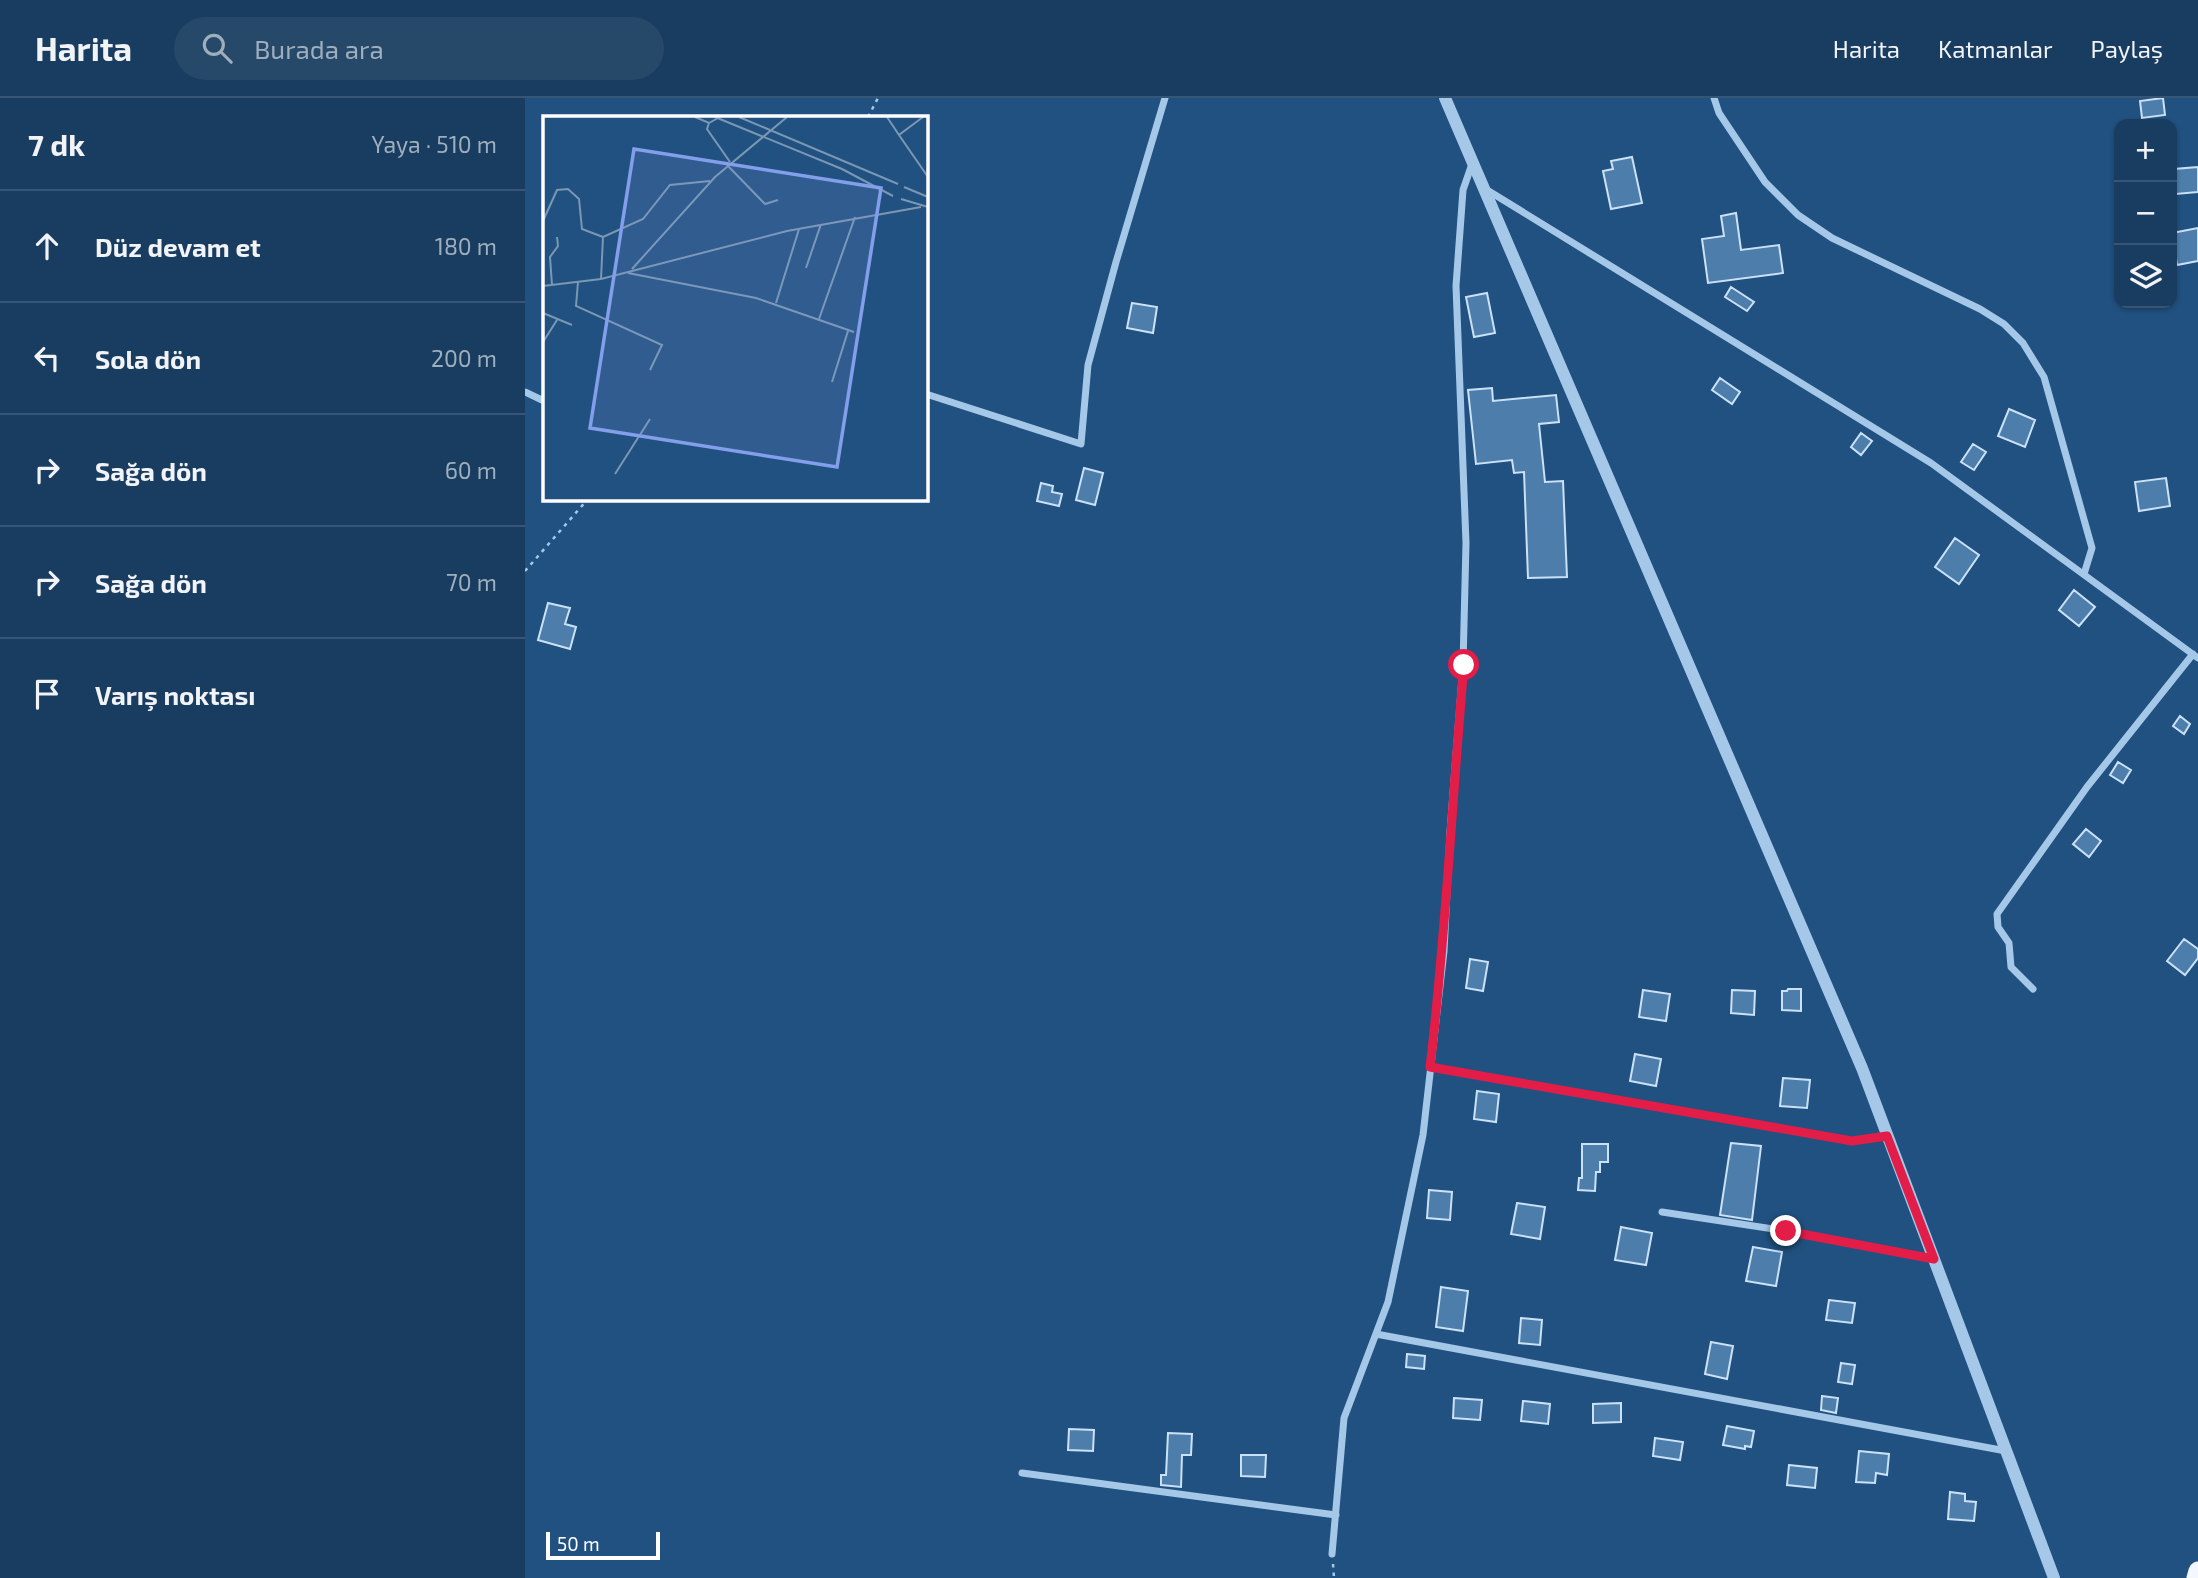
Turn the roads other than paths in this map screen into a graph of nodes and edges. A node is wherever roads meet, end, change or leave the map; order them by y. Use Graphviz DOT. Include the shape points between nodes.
graph roads {
  1 [pos="1165,98"];
  2 [pos="1445,98"];
  3 [pos="1714,98"];
  4 [pos="1473,163"];
  5 [pos="1483,188"];
  6 [pos="525,392"];
  7 [pos="927,394"];
  8 [pos="543,401"];
  9 [pos="2084,574"];
  10 [pos="2195,656"];
  11 [pos="2033,989"];
  12 [pos="1430,1067"];
  13 [pos="1887,1136"];
  14 [pos="1662,1212"];
  15 [pos="1934,1259"];
  16 [pos="1376,1334"];
  17 [pos="2006,1451"];
  18 [pos="1021,1473"];
  19 [pos="1336,1515"];
  20 [pos="1332,1554"];
  21 [pos="2198,1571"];
  22 [pos="2054,1578"];
  23 [pos="2196,1578"];
  1 -- 7 [label="street" via="1088,365 1081,444"];
  2 -- 4 [label="street"];
  3 -- 9 [label="street" via="1719,113 1765,182 1798,215 1832,238 1980,309 2024,343 2044,377 2092,548"];
  4 -- 5 [label="street"];
  4 -- 12 [label="street" via="1463,191 1456,286 1466,543 1464,665 1444,951"];
  5 -- 9 [label="street" via="1931,463"];
  5 -- 13 [label="street" via="1862,1068"];
  6 -- 8 [label="street"];
  9 -- 10 [label="street"];
  10 -- 11 [label="street" via="2087,787 1997,914 1998,927 2009,943 2011,967"];
  12 -- 13 [label="street" via="1852,1141"];
  12 -- 16 [label="street" via="1420,1147 1388,1302"];
  13 -- 15 [label="street"];
  14 -- 15 [label="street"];
  15 -- 17 [label="street"];
  16 -- 17 [label="street"];
  16 -- 19 [label="street" via="1344,1418"];
  17 -- 22 [label="street"];
  18 -- 19 [label="street"];
  19 -- 20 [label="street"];
  21 -- 23 [label="highway"];
}
